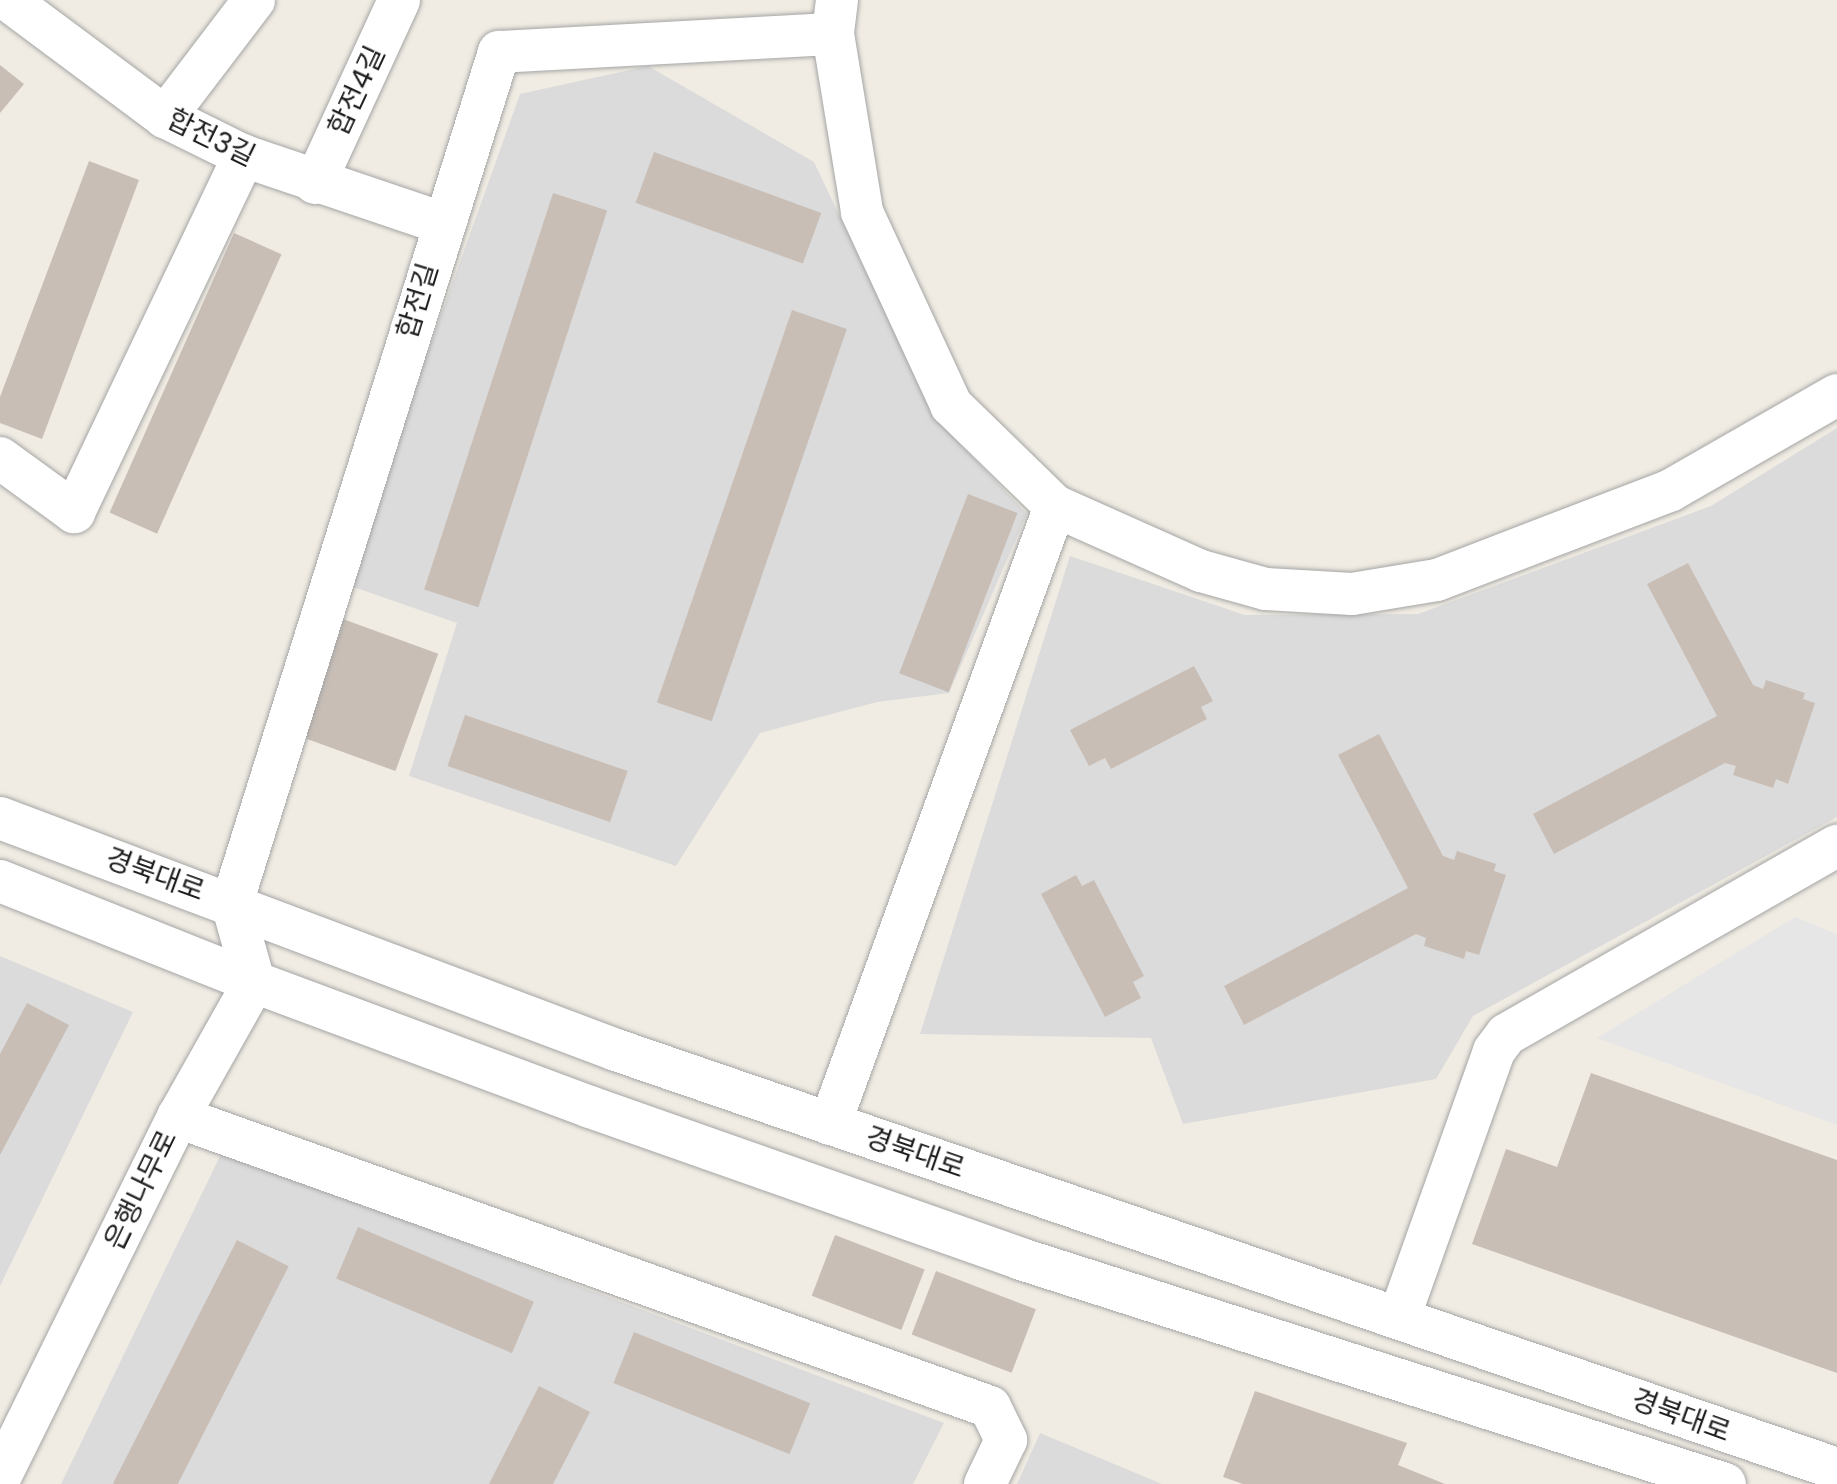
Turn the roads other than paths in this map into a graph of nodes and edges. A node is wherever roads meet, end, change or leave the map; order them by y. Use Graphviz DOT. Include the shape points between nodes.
graph roads {
  1 [pos="8,0"];
  2 [pos="254,0"];
  3 [pos="399,0"];
  4 [pos="835,17"];
  5 [pos="165,117"];
  6 [pos="244,156"];
  7 [pos="315,183"];
  8 [pos="442,223"];
  9 [pos="1837,395"];
  10 [pos="0,458"];
  11 [pos="1055,506"];
  12 [pos="0,818"];
  13 [pos="1837,846"];
  14 [pos="0,881"];
  15 [pos="232,902"];
  16 [pos="254,982"];
  17 [pos="178,1117"];
  18 [pos="830,1124"];
  19 [pos="1399,1318"];
  20 [pos="1837,1470"];
  21 [pos="1653,1472"];
  22 [pos="0,1477"];
  23 [pos="985,1484"];
  24 [pos="1725,1484"];
  1 -- 5 [label="street, 합전3길"];
  2 -- 5 [label="street"];
  3 -- 7 [label="street, 합전4길"];
  4 -- 8 [label="street, 합전길" via="499,52"];
  4 -- 11 [label="street" via="862,212 951,405"];
  5 -- 6 [label="street, 합전3길"];
  6 -- 7 [label="street, 합전3길"];
  6 -- 10 [label="street" via="74,512"];
  7 -- 8 [label="street, 합전3길"];
  8 -- 15 [label="street, 합전길"];
  9 -- 11 [label="street" via="1672,490 1437,580 1352,594 1266,589 1200,572"];
  11 -- 18 [label="street"];
  12 -- 15 [label="street, 경북대로"];
  13 -- 19 [label="street" via="1507,1034 1494,1051"];
  14 -- 16 [label="street, 경북대로"];
  15 -- 16 [label="street"];
  15 -- 18 [label="street, 경북대로" via="616,1050"];
  16 -- 17 [label="street, 은행나무로"];
  16 -- 21 [label="street, 경북대로" via="1021,1259"];
  17 -- 22 [label="street, 은행나무로"];
  17 -- 23 [label="street" via="990,1407 1006,1440"];
  18 -- 19 [label="street, 경북대로"];
  19 -- 20 [label="street, 경북대로"];
  21 -- 24 [label="street, 경북대로"];
}
